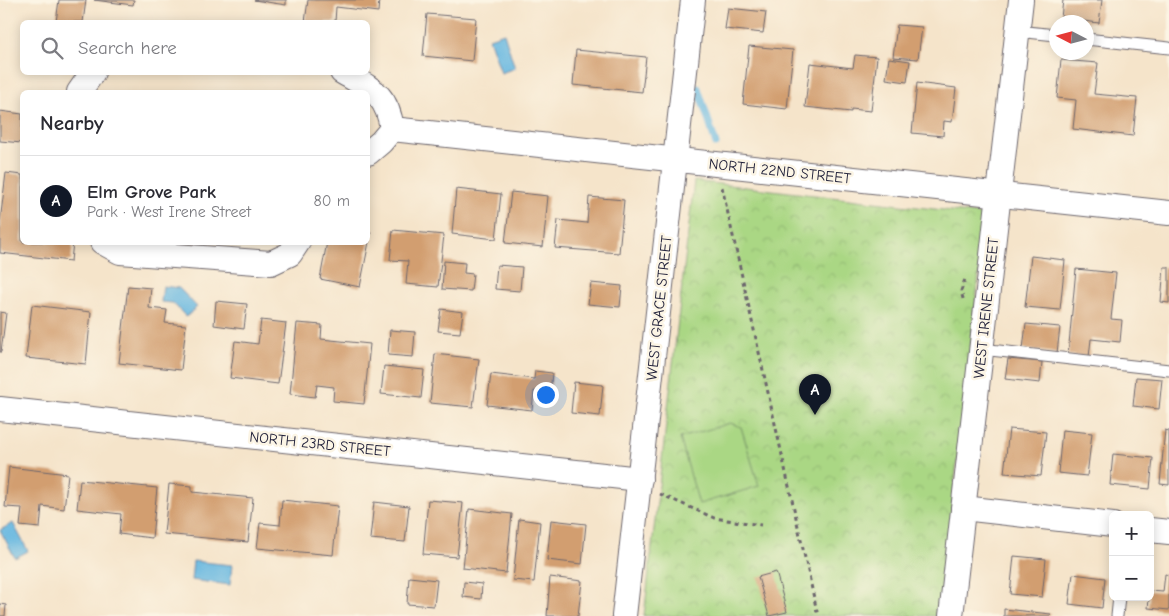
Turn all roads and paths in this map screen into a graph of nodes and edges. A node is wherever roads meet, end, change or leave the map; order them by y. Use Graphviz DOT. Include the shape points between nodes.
graph roads {
  1 [pos="693,0"];
  2 [pos="1020,0"];
  3 [pos="1017,31"];
  4 [pos="1049,35"];
  5 [pos="1094,40"];
  6 [pos="1169,48"];
  7 [pos="90,75"];
  8 [pos="347,75"];
  9 [pos="80,90"];
  10 [pos="392,129"];
  11 [pos="370,151"];
  12 [pos="675,160"];
  13 [pos="721,181"];
  14 [pos="998,194"];
  15 [pos="1169,213"];
  16 [pos="107,245"];
  17 [pos="296,245"];
  18 [pos="981,349"];
  19 [pos="1169,370"];
  20 [pos="0,408"];
  21 [pos="640,479"];
  22 [pos="963,508"];
  23 [pos="761,525"];
  24 [pos="1109,526"];
  25 [pos="1154,530"];
  26 [pos="1169,532"];
  27 [pos="1119,601"];
  28 [pos="624,616"];
  29 [pos="818,616"];
  30 [pos="951,616"];
  31 [pos="1117,616"];
  1 -- 12 [label="street, WEST GRACE STREET"];
  2 -- 3 [label="street, WEST IRENE STREET"];
  3 -- 4 [label="lane"];
  3 -- 14 [label="street, WEST IRENE STREET"];
  5 -- 6 [label="lane"];
  7 -- 9 [label="street"];
  8 -- 10 [label="street" via="378,93 390,115"];
  10 -- 11 [label="street"];
  10 -- 12 [label="street, NORTH 22ND STREET"];
  12 -- 14 [label="street, NORTH 22ND STREET"];
  12 -- 21 [label="street, WEST GRACE STREET"];
  13 -- 29 [label="path"];
  14 -- 15 [label="street, NORTH 22ND STREET"];
  14 -- 18 [label="street, WEST IRENE STREET"];
  16 -- 17 [label="street" via="120,252 271,263 290,254"];
  18 -- 19 [label="lane"];
  18 -- 22 [label="street, WEST IRENE STREET"];
  20 -- 21 [label="street, NORTH 23RD STREET"];
  21 -- 23 [label="path" via="661,495 704,515"];
  21 -- 28 [label="street, WEST GRACE STREET"];
  22 -- 24 [label="street"];
  22 -- 30 [label="street, WEST IRENE STREET"];
  25 -- 26 [label="street"];
  27 -- 31 [label="lane"];
}
